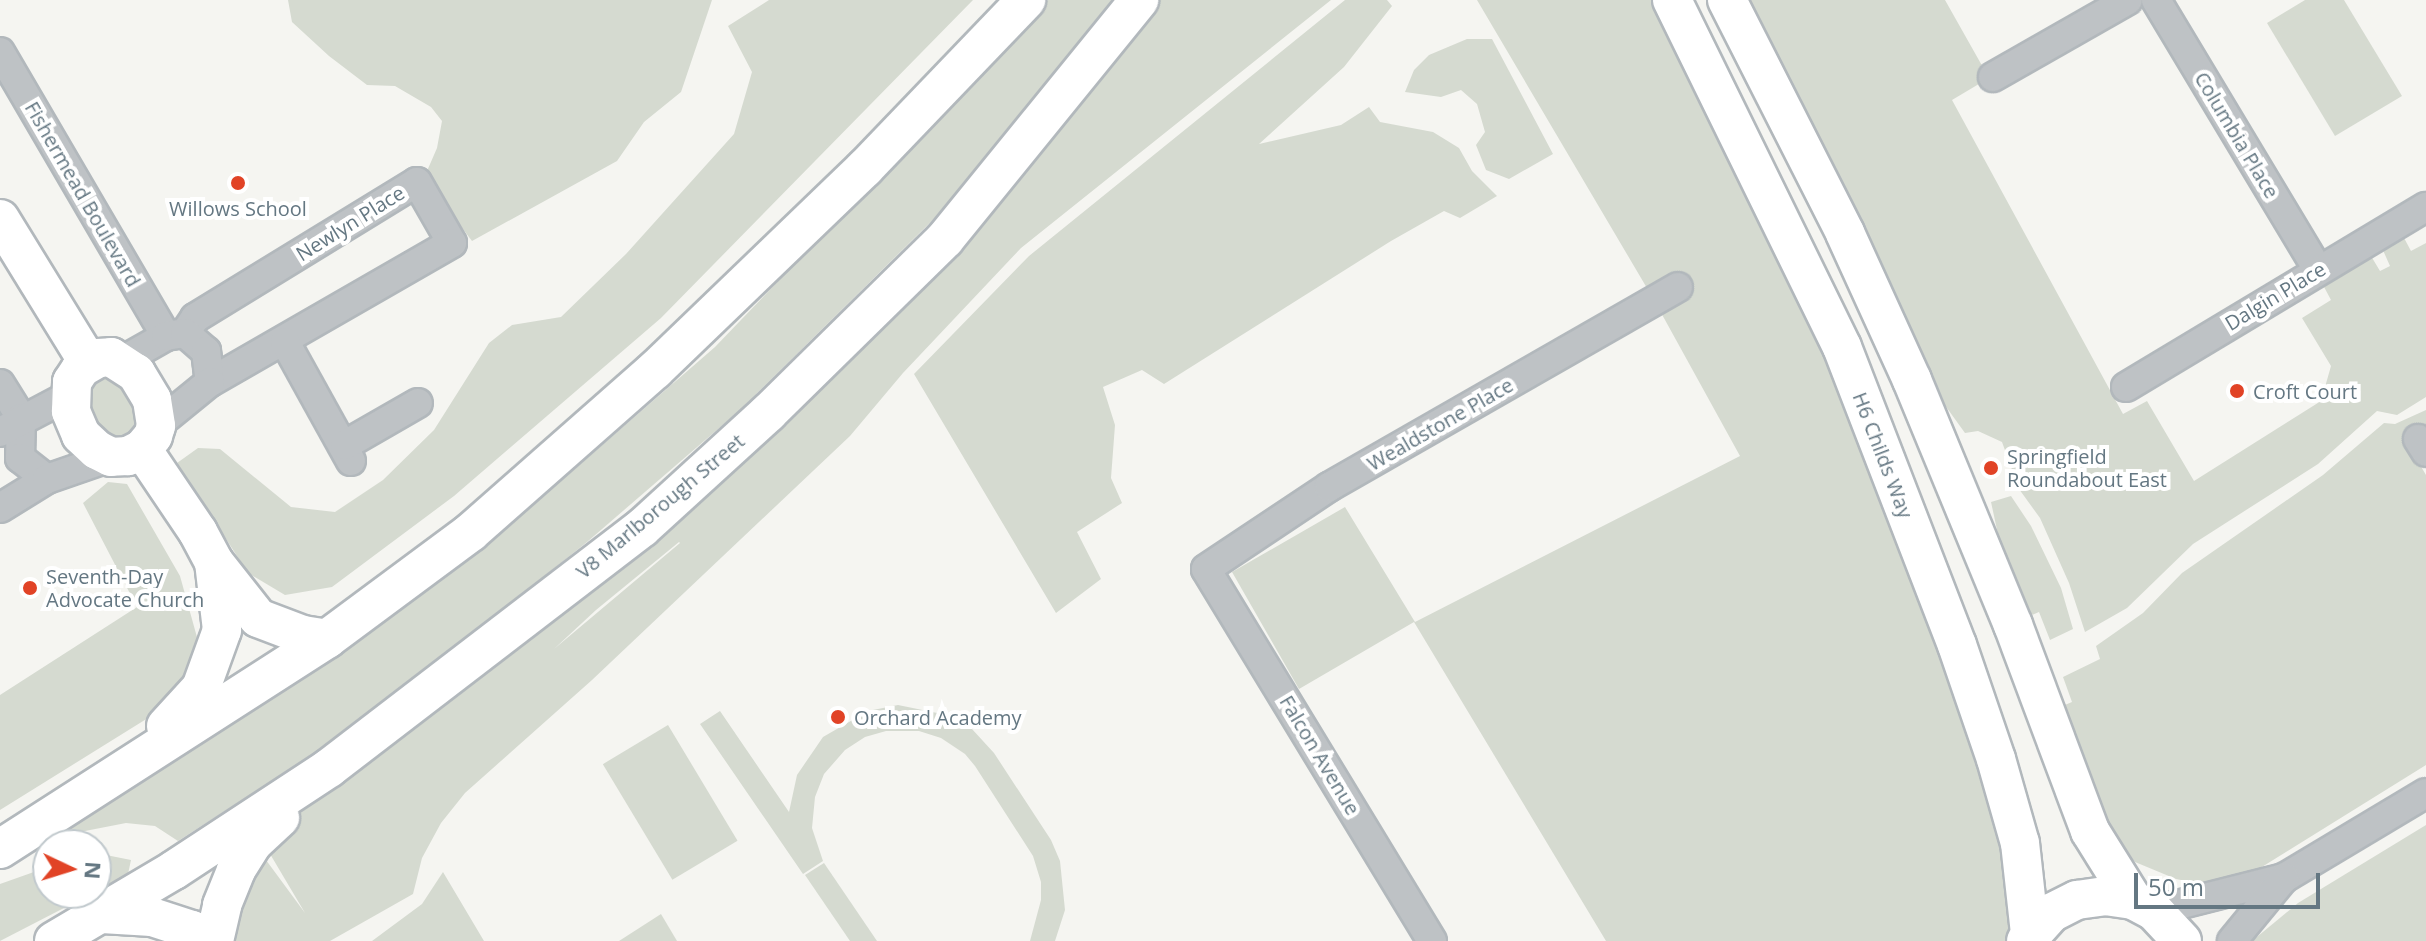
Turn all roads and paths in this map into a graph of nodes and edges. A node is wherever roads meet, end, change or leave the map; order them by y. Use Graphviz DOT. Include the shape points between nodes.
graph roads {
  1 [pos="1026,0"];
  2 [pos="1139,0"];
  3 [pos="1672,0"];
  4 [pos="1727,0"];
  5 [pos="2128,0"];
  6 [pos="2156,0"];
  7 [pos="0,52"];
  8 [pos="1993,77"];
  9 [pos="2426,207"];
  10 [pos="0,219"];
  11 [pos="2318,270"];
  12 [pos="1678,287"];
  13 [pos="175,334"];
  14 [pos="285,342"];
  15 [pos="105,362"];
  16 [pos="210,382"];
  17 [pos="0,384"];
  18 [pos="2126,387"];
  19 [pos="70,395"];
  20 [pos="418,403"];
  21 [pos="10,425"];
  22 [pos="137,444"];
  23 [pos="47,479"];
  24 [pos="0,508"];
  25 [pos="214,562"];
  26 [pos="1206,569"];
  27 [pos="327,639"];
  28 [pos="132,764"];
  29 [pos="329,768"];
  30 [pos="2426,793"];
  31 [pos="0,849"];
  32 [pos="2284,878"];
  33 [pos="2144,906"];
  34 [pos="102,914"];
  35 [pos="2028,937"];
  36 [pos="54,941"];
  37 [pos="207,941"];
  38 [pos="214,941"];
  39 [pos="1432,941"];
  40 [pos="2182,941"];
  41 [pos="2232,941"];
  1 -- 27 [label="street" via="865,168 655,370 471,532"];
  2 -- 29 [label="street, V8 Marlborough Street" via="945,239 768,413 642,528"];
  3 -- 35 [label="street, H6 Childs Way" via="1842,347 1957,645 2020,843"];
  4 -- 33 [label="street" via="1845,233 1912,380 2013,625 2090,831"];
  5 -- 8 [label="street"];
  6 -- 11 [label="street, Columbia Place"];
  7 -- 13 [label="street, Fishermead Boulevard"];
  9 -- 11 [label="street, Dalgin Place"];
  10 -- 15 [label="street"];
  11 -- 18 [label="street, Dalgin Place"];
  12 -- 26 [label="street, Wealdstone Place" via="1329,487"];
  13 -- 14 [label="street, Newlyn Place" via="417,182 452,243"];
  13 -- 15 [label="street, Newlyn Place"];
  13 -- 16 [label="street" via="206,351"];
  14 -- 16 [label="street, Newlyn Place"];
  14 -- 20 [label="street" via="348,453"];
  15 -- 19 [label="street" via="72,382"];
  15 -- 22 [label="street" via="136,373 152,400"];
  16 -- 22 [label="street, Newlyn Place"];
  17 -- 21 [label="street"];
  19 -- 21 [label="street"];
  19 -- 22 [label="street" via="81,435 97,450"];
  21 -- 23 [label="street" via="20,458"];
  22 -- 23 [label="street"];
  22 -- 25 [label="street"];
  23 -- 24 [label="street"];
  25 -- 27 [label="street" via="258,618"];
  25 -- 28 [label="street" via="222,630 201,688"];
  26 -- 39 [label="street, Falcon Avenue"];
  27 -- 28 [label="street"];
  28 -- 31 [label="street"];
  29 -- 34 [label="street, V8 Marlborough Street"];
  29 -- 38 [label="street" via="253,843 226,893"];
  30 -- 32 [label="street"];
  32 -- 33 [label="street"];
  32 -- 41 [label="street"];
  33 -- 35 [label="street" via="2105,896 2077,900 2051,913"];
  33 -- 40 [label="street"];
  34 -- 36 [label="street, V8 Marlborough Street"];
  34 -- 37 [label="street" via="162,919"];
}
